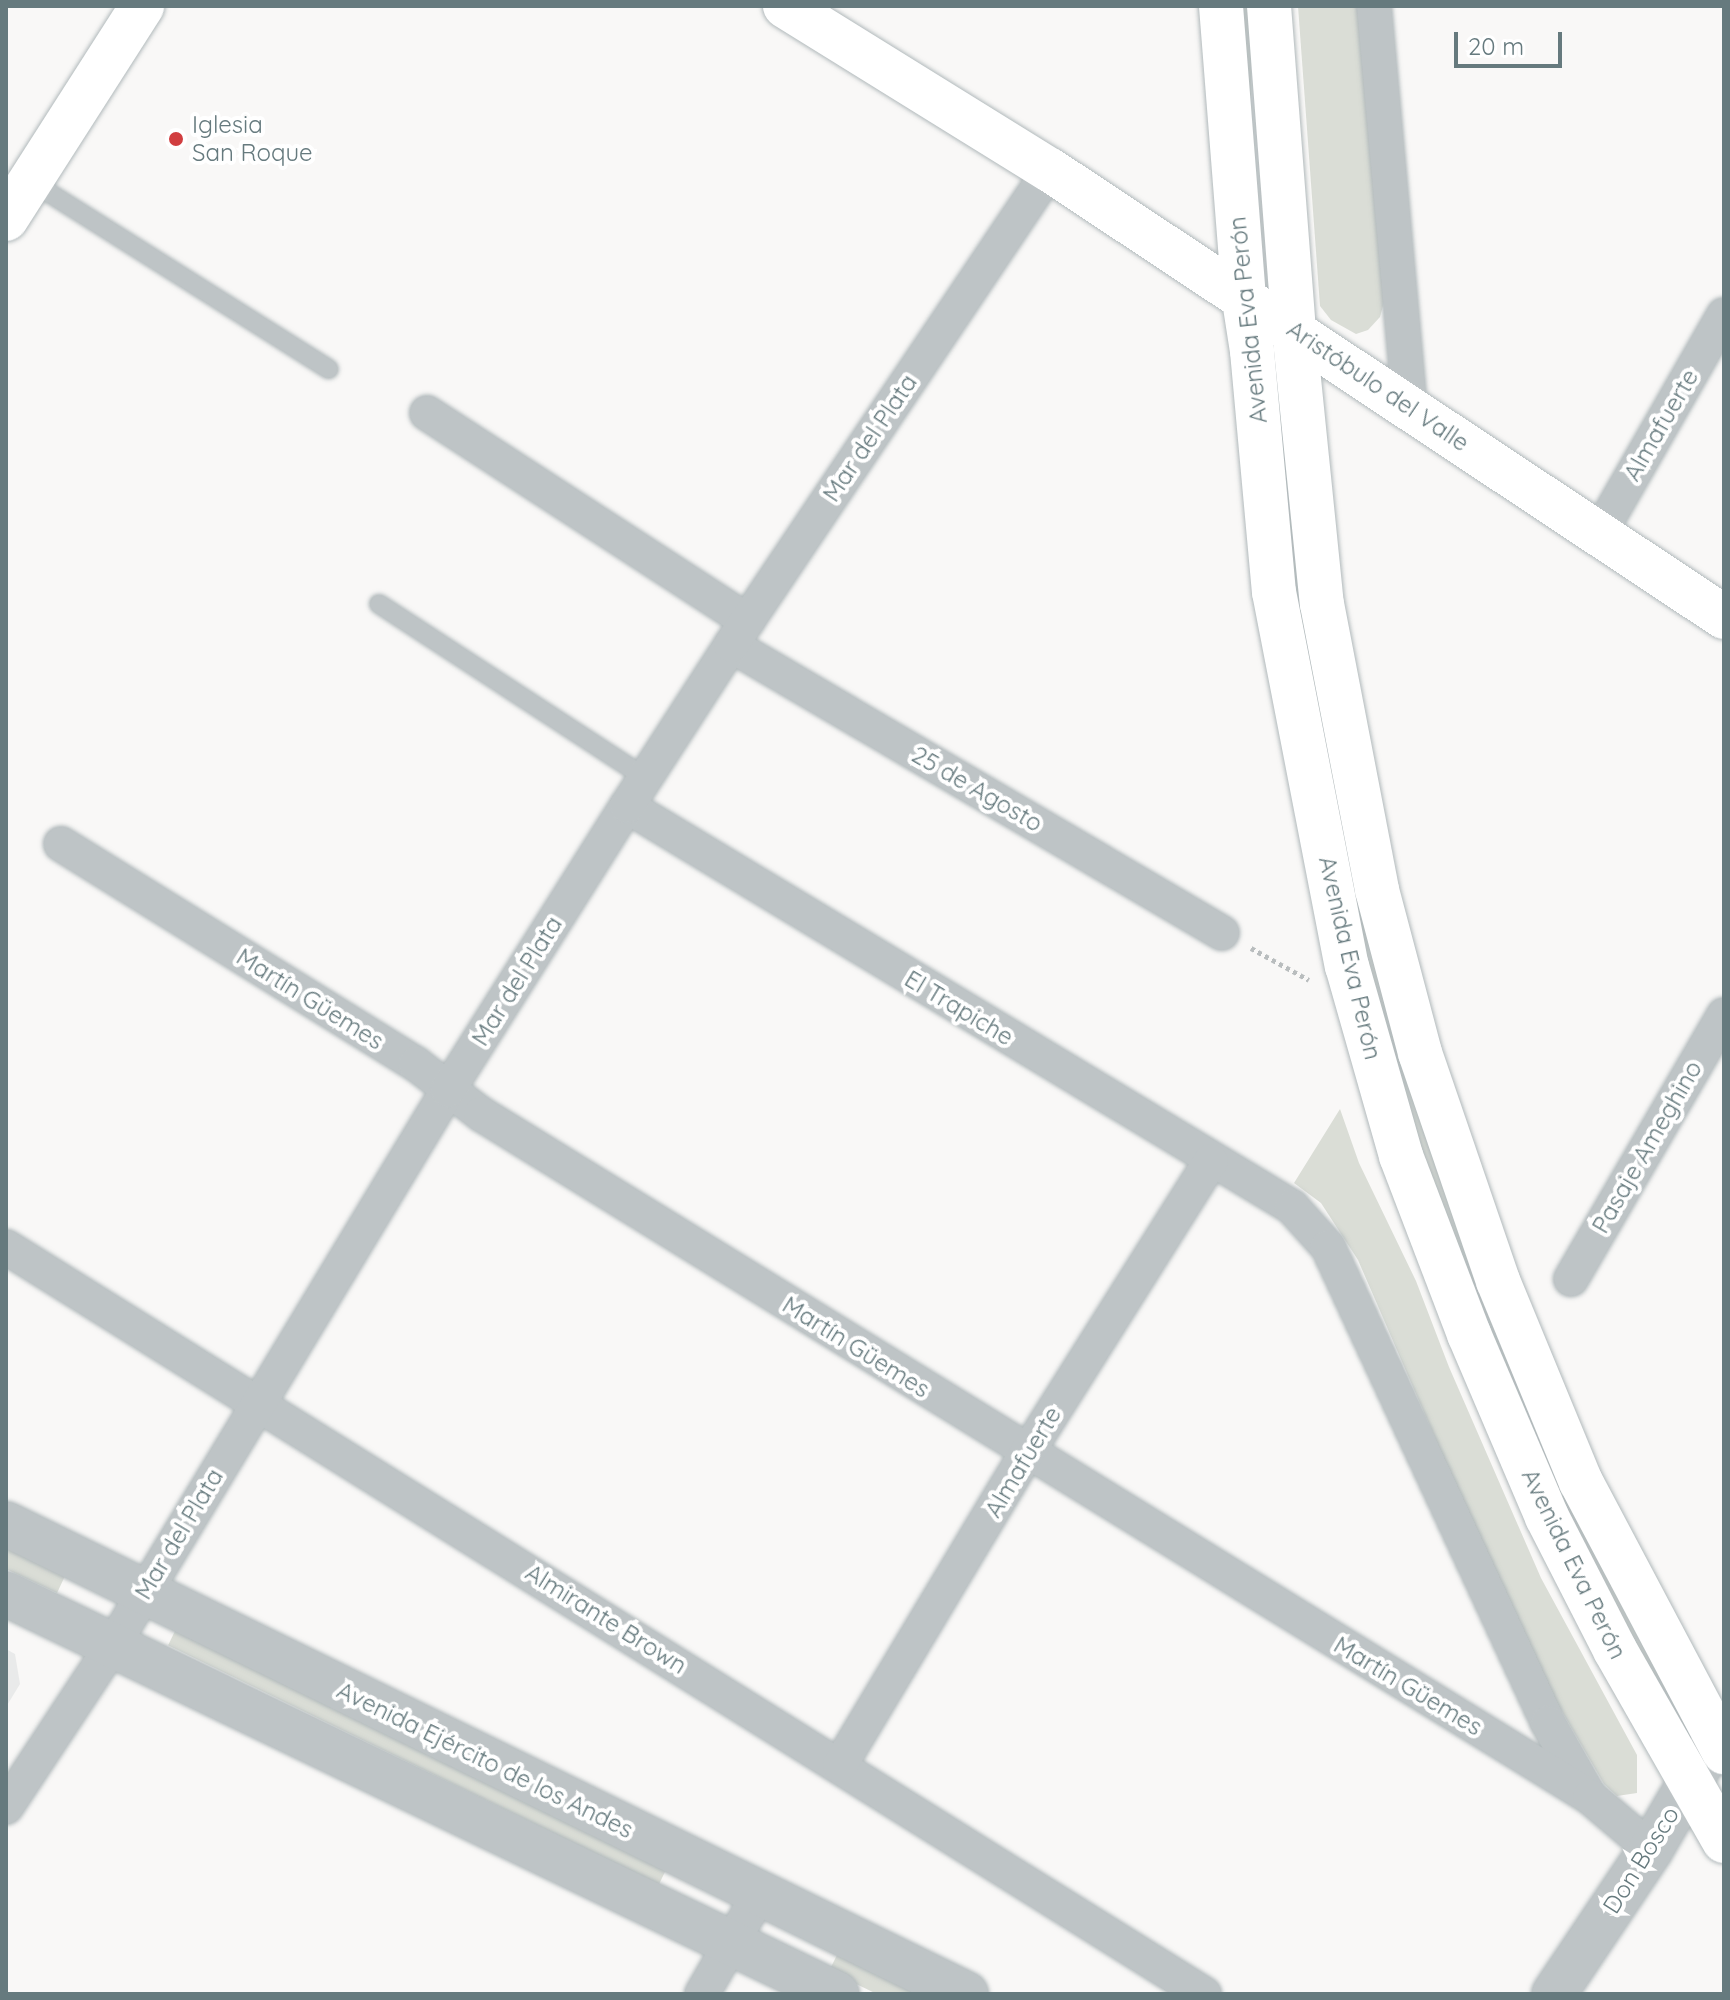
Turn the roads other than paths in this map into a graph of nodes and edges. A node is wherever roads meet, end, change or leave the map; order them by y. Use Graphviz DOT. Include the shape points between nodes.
graph roads {
  1 [pos="142,6"];
  2 [pos="785,6"];
  3 [pos="1221,6"];
  4 [pos="1269,6"];
  5 [pos="1374,6"];
  6 [pos="1050,170"];
  7 [pos="30,181"];
  8 [pos="6,219"];
  9 [pos="1244,300"];
  10 [pos="1724,315"];
  11 [pos="1294,330"];
  12 [pos="329,369"];
  13 [pos="1410,406"];
  14 [pos="427,413"];
  15 [pos="1599,534"];
  16 [pos="379,604"];
  17 [pos="1724,617"];
  18 [pos="739,633"];
  19 [pos="646,778"];
  20 [pos="627,806"];
  21 [pos="61,844"];
  22 [pos="1222,933"];
  23 [pos="1724,1015"];
  24 [pos="448,1090"];
  25 [pos="1211,1161"];
  26 [pos="6,1247"];
  27 [pos="1571,1279"];
  28 [pos="259,1403"];
  29 [pos="1027,1453"];
  30 [pos="6,1524"];
  31 [pos="143,1591"];
  32 [pos="6,1594"];
  33 [pos="113,1645"];
  34 [pos="1721,1738"];
  35 [pos="840,1765"];
  36 [pos="1690,1782"];
  37 [pos="1590,1797"];
  38 [pos="6,1807"];
  39 [pos="1724,1841"];
  40 [pos="1651,1849"];
  41 [pos="759,1895"];
  42 [pos="734,1944"];
  43 [pos="702,1994"];
  44 [pos="837,1994"];
  45 [pos="966,1994"];
  46 [pos="1204,1994"];
  47 [pos="1554,1994"];
  1 -- 7 [label="main road"];
  2 -- 6 [label="main road, Aristóbulo del Valle"];
  3 -- 9 [label="main road, Avenida Eva Perón"];
  4 -- 11 [label="main road, Avenida Eva Perón"];
  5 -- 13 [label="street"];
  6 -- 9 [label="main road, Aristóbulo del Valle"];
  6 -- 18 [label="street, Mar del Plata"];
  7 -- 8 [label="main road"];
  7 -- 12 [label="lane"];
  9 -- 11 [label="main road, Aristóbulo del Valle"];
  9 -- 36 [label="main road, Avenida Eva Perón" via="1274,592 1347,966 1401,1156 1547,1517"];
  10 -- 15 [label="street, Almafuerte"];
  11 -- 13 [label="main road, Aristóbulo del Valle"];
  11 -- 34 [label="main road, Avenida Eva Perón" via="1322,604 1377,890 1420,1053 1498,1281 1581,1482"];
  13 -- 15 [label="main road, Aristóbulo del Valle"];
  14 -- 18 [label="street, 25 de Agosto"];
  15 -- 17 [label="main road, Aristóbulo del Valle"];
  16 -- 19 [label="lane"];
  18 -- 19 [label="street, Mar del Plata"];
  18 -- 22 [label="street, 25 de Agosto"];
  19 -- 20 [label="street, Mar del Plata"];
  20 -- 24 [label="street, Mar del Plata"];
  20 -- 25 [label="street, El Trapiche"];
  21 -- 24 [label="street, Martín Güemes" via="416,1064"];
  23 -- 27 [label="street, Pasaje Ameghino"];
  24 -- 28 [label="street, Mar del Plata"];
  24 -- 29 [label="street, Martín Güemes"];
  25 -- 29 [label="street, Almafuerte"];
  25 -- 37 [label="street, El Trapiche" via="1292,1207 1328,1247 1548,1723"];
  26 -- 28 [label="street, Almirante Brown"];
  28 -- 31 [label="street, Mar del Plata"];
  28 -- 35 [label="street, Almirante Brown"];
  29 -- 35 [label="street, Almafuerte"];
  29 -- 37 [label="street, Martín Güemes"];
  30 -- 31 [label="street, Avenida Ejército de los Andes"];
  31 -- 33 [label="street, Mar del Plata"];
  31 -- 41 [label="street, Avenida Ejército de los Andes"];
  32 -- 33 [label="street"];
  33 -- 38 [label="street, Mar del Plata"];
  33 -- 42 [label="street"];
  34 -- 36 [label="street, Don Bosco"];
  35 -- 46 [label="street, Almirante Brown"];
  36 -- 39 [label="main road, Avenida Eva Perón"];
  36 -- 40 [label="street, Don Bosco"];
  37 -- 40 [label="street, Martín Güemes"];
  40 -- 47 [label="street, Don Bosco"];
  41 -- 42 [label="street"];
  41 -- 45 [label="street, Avenida Ejército de los Andes"];
  42 -- 43 [label="street"];
  42 -- 44 [label="street"];
}
